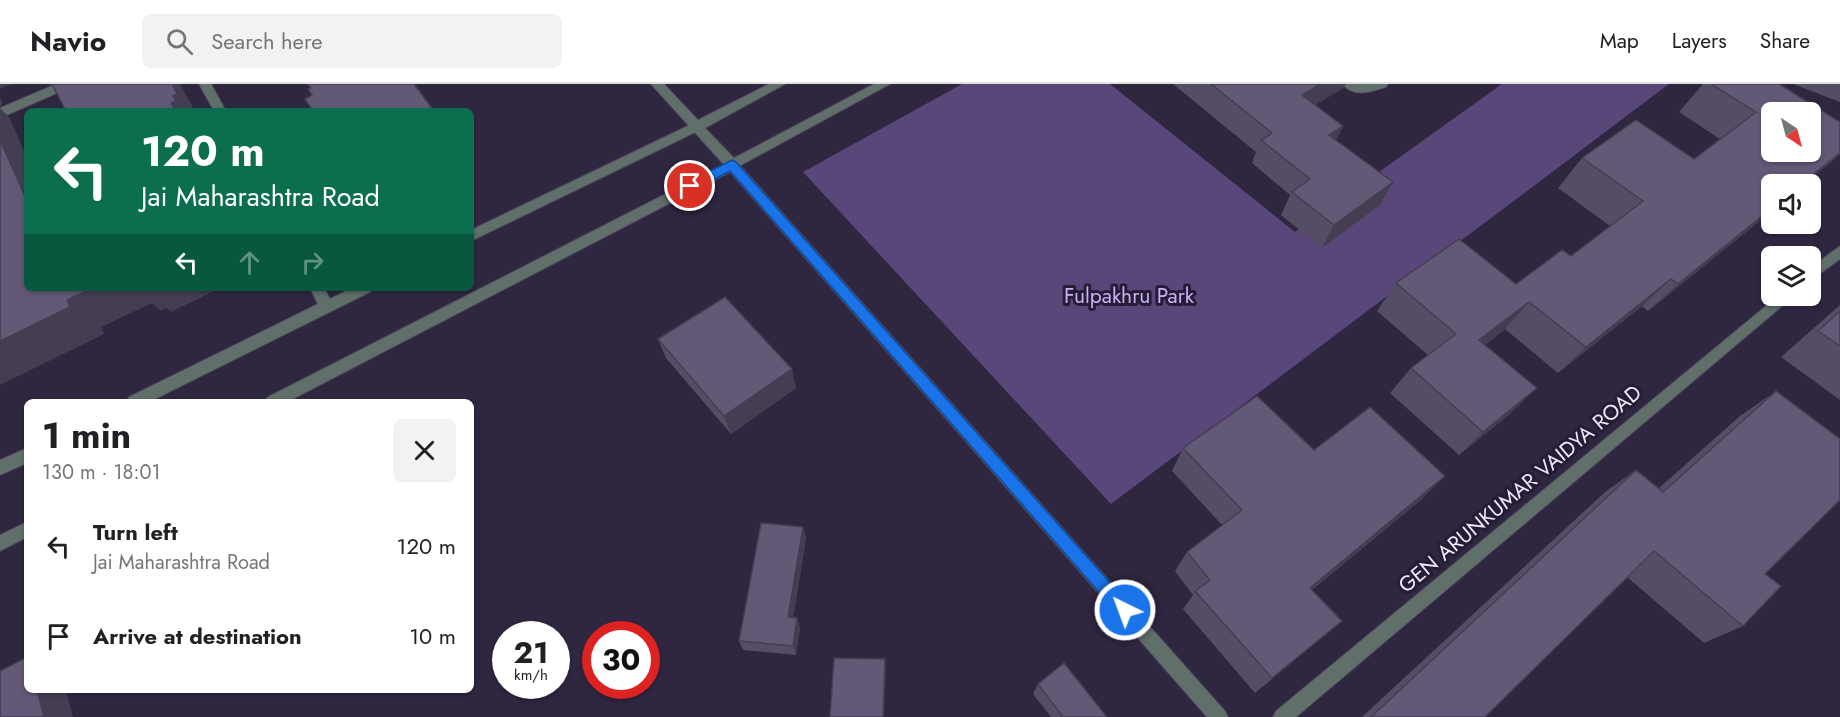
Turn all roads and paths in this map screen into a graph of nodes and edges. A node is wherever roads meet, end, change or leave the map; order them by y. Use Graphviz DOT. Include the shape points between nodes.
graph roads {
  1 [pos="67,84"];
  2 [pos="205,84"];
  3 [pos="657,84"];
  4 [pos="779,84"];
  5 [pos="1348,84"];
  6 [pos="1382,84"];
  7 [pos="881,85"];
  8 [pos="218,108"];
  9 [pos="0,112"];
  10 [pos="698,126"];
  11 [pos="732,165"];
  12 [pos="474,235"];
  13 [pos="1840,251"];
  14 [pos="1821,267"];
  15 [pos="319,291"];
  16 [pos="359,291"];
  17 [pos="1775,306"];
  18 [pos="327,307"];
  19 [pos="140,399"];
  20 [pos="279,399"];
  21 [pos="24,456"];
  22 [pos="0,468"];
  23 [pos="24,531"];
  24 [pos="0,543"];
  25 [pos="1219,717"];
  26 [pos="1282,717"];
  1 -- 9 [label="street"];
  2 -- 8 [label="street"];
  3 -- 10 [label="street"];
  4 -- 10 [label="street"];
  5 -- 6 [label="street" via="1362,90"];
  7 -- 11 [label="street"];
  10 -- 11 [label="street"];
  10 -- 12 [label="street"];
  11 -- 20 [label="street"];
  11 -- 25 [label="street"];
  13 -- 14 [label="street"];
  15 -- 18 [label="street"];
  16 -- 18 [label="street"];
  17 -- 26 [label="street, GEN ARUNKUMAR VAIDYA ROAD"];
  18 -- 19 [label="street"];
  21 -- 22 [label="street"];
  23 -- 24 [label="street"];
}
